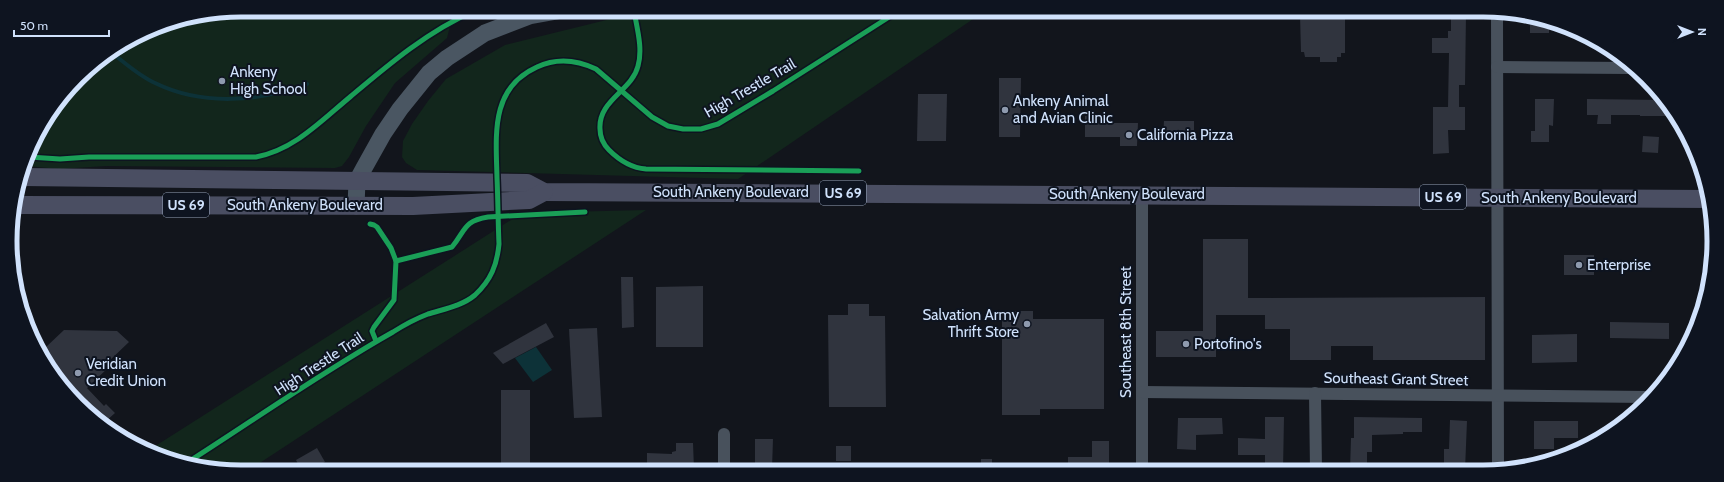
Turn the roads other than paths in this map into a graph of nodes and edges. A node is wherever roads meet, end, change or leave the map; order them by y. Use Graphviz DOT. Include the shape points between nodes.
graph roads {
  1 [pos="525,17"];
  2 [pos="1498,17"];
  3 [pos="1497,67"];
  4 [pos="1625,68"];
  5 [pos="27,177"];
  6 [pos="357,181"];
  7 [pos="544,192"];
  8 [pos="1142,195"];
  9 [pos="1498,197"];
  10 [pos="1703,199"];
  11 [pos="20,205"];
  12 [pos="356,206"];
  13 [pos="1142,392"];
  14 [pos="1315,393"];
  15 [pos="1497,396"];
  16 [pos="1643,397"];
  17 [pos="724,434"];
  18 [pos="724,465"];
  19 [pos="1142,465"];
  20 [pos="1316,465"];
  21 [pos="1498,465"];
  1 -- 6 [label="street" via="506,23 469,42 429,73 383,134"];
  2 -- 3 [label="street"];
  3 -- 4 [label="street"];
  3 -- 9 [label="street"];
  5 -- 6 [label="main road, South Ankeny Boulevard / US 69"];
  6 -- 7 [label="main road, South Ankeny Boulevard / US 69" via="527,183"];
  6 -- 12 [label="street"];
  7 -- 8 [label="main road, South Ankeny Boulevard / US 69"];
  7 -- 12 [label="main road, South Ankeny Boulevard / US 69" via="529,200"];
  8 -- 9 [label="main road, South Ankeny Boulevard / US 69"];
  8 -- 13 [label="street, Southeast 8th Street"];
  9 -- 10 [label="main road, South Ankeny Boulevard / US 69"];
  9 -- 15 [label="street"];
  11 -- 12 [label="main road, South Ankeny Boulevard / US 69"];
  13 -- 14 [label="street, Southeast Grant Street"];
  13 -- 19 [label="street, Southeast 8th Street"];
  14 -- 15 [label="street, Southeast Grant Street"];
  14 -- 20 [label="street"];
  15 -- 16 [label="street, Southeast Grant Street"];
  15 -- 21 [label="street"];
  17 -- 18 [label="street"];
}
